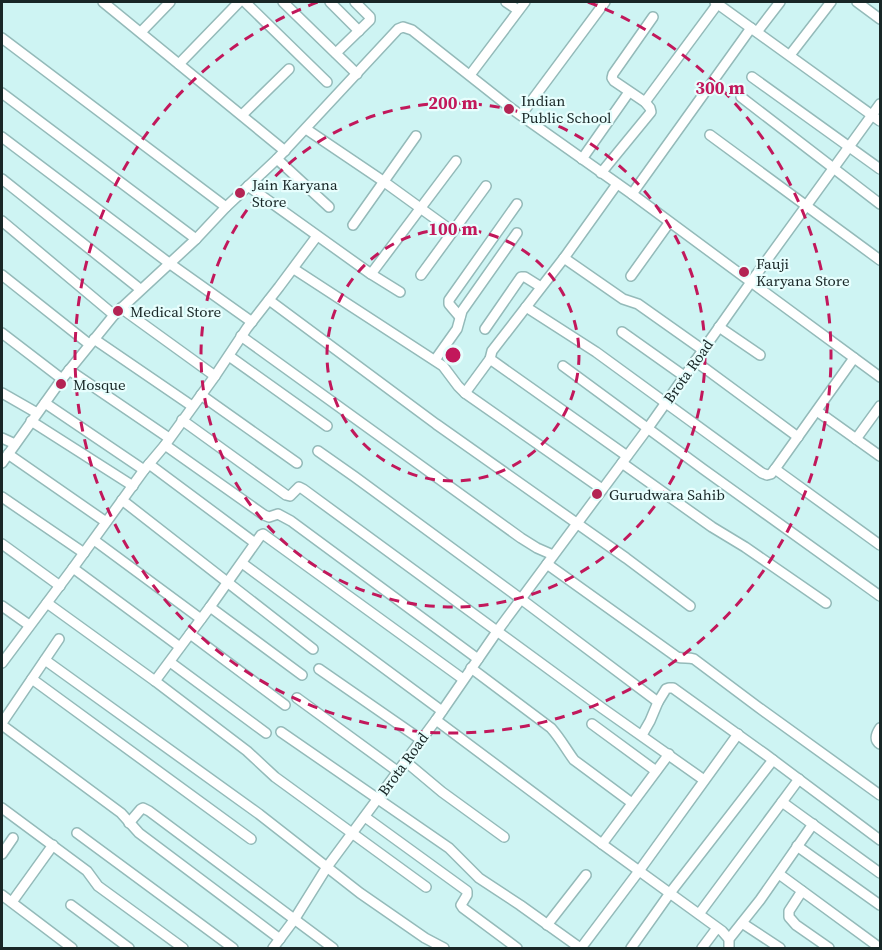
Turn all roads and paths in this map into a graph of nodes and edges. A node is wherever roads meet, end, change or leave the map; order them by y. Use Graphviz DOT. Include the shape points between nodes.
graph roads {
  1 [pos="104,2"];
  2 [pos="170,2"];
  3 [pos="239,2"];
  4 [pos="245,2"];
  5 [pos="283,2"];
  6 [pos="330,2"];
  7 [pos="355,2"];
  8 [pos="506,2"];
  9 [pos="525,2"];
  10 [pos="605,2"];
  11 [pos="717,2"];
  12 [pos="780,2"];
  13 [pos="831,2"];
  14 [pos="857,2"];
  15 [pos="518,10"];
  16 [pos="653,17"];
  17 [pos="880,19"];
  18 [pos="754,30"];
  19 [pos="360,31"];
  20 [pos="141,32"];
  21 [pos="2,38"];
  22 [pos="336,52"];
  23 [pos="790,56"];
  24 [pos="179,64"];
  25 [pos="289,69"];
  26 [pos="357,74"];
  27 [pos="470,75"];
  28 [pos="752,77"];
  29 [pos="327,82"];
  30 [pos="630,92"];
  31 [pos="2,93"];
  32 [pos="741,97"];
  33 [pos="645,102"];
  34 [pos="880,104"];
  35 [pos="242,115"];
  36 [pos="521,115"];
  37 [pos="876,118"];
  38 [pos="306,129"];
  39 [pos="710,135"];
  40 [pos="416,136"];
  41 [pos="2,137"];
  42 [pos="849,147"];
  43 [pos="285,151"];
  44 [pos="277,159"];
  45 [pos="582,159"];
  46 [pos="456,161"];
  47 [pos="833,168"];
  48 [pos="880,169"];
  49 [pos="602,173"];
  50 [pos="2,179"];
  51 [pos="383,181"];
  52 [pos="617,184"];
  53 [pos="248,186"];
  54 [pos="486,186"];
  55 [pos="632,194"];
  56 [pos="517,204"];
  57 [pos="880,204"];
  58 [pos="806,206"];
  59 [pos="226,207"];
  60 [pos="329,207"];
  61 [pos="421,208"];
  62 [pos="2,221"];
  63 [pos="669,223"];
  64 [pos="353,225"];
  65 [pos="452,231"];
  66 [pos="517,232"];
  67 [pos="317,236"];
  68 [pos="196,239"];
  69 [pos="564,258"];
  70 [pos="880,261"];
  71 [pos="169,263"];
  72 [pos="294,268"];
  73 [pos="371,274"];
  74 [pos="2,275"];
  75 [pos="421,275"];
  76 [pos="631,276"];
  77 [pos="751,282"];
  78 [pos="541,287"];
  79 [pos="140,289"];
  80 [pos="400,292"];
  81 [pos="269,300"];
  82 [pos="526,307"];
  83 [pos="118,311"];
  84 [pos="460,317"];
  85 [pos="252,322"];
  86 [pos="719,327"];
  87 [pos="485,329"];
  88 [pos="622,332"];
  89 [pos="2,333"];
  90 [pos="242,336"];
  91 [pos="92,341"];
  92 [pos="703,350"];
  93 [pos="760,355"];
  94 [pos="229,356"];
  95 [pos="854,358"];
  96 [pos="490,359"];
  97 [pos="435,360"];
  98 [pos="695,361"];
  99 [pos="563,366"];
  100 [pos="69,370"];
  101 [pos="215,376"];
  102 [pos="684,376"];
  103 [pos="880,377"];
  104 [pos="62,379"];
  105 [pos="2,393"];
  106 [pos="465,393"];
  107 [pos="201,395"];
  108 [pos="666,402"];
  109 [pos="45,403"];
  110 [pos="192,406"];
  111 [pos="880,406"];
  112 [pos="817,411"];
  113 [pos="34,417"];
  114 [pos="182,420"];
  115 [pos="327,426"];
  116 [pos="648,428"];
  117 [pos="798,437"];
  118 [pos="2,438"];
  119 [pos="856,439"];
  120 [pos="167,441"];
  121 [pos="15,444"];
  122 [pos="318,451"];
  123 [pos="8,454"];
  124 [pos="880,456"];
  125 [pos="625,460"];
  126 [pos="2,463"];
  127 [pos="297,463"];
  128 [pos="147,467"];
  129 [pos="775,469"];
  130 [pos="133,486"];
  131 [pos="602,489"];
  132 [pos="2,496"];
  133 [pos="122,500"];
  134 [pos="106,522"];
  135 [pos="576,523"];
  136 [pos="94,540"];
  137 [pos="879,541"];
  138 [pos="255,543"];
  139 [pos="2,544"];
  140 [pos="84,553"];
  141 [pos="553,555"];
  142 [pos="242,563"];
  143 [pos="547,564"];
  144 [pos="73,568"];
  145 [pos="228,583"];
  146 [pos="60,586"];
  147 [pos="880,596"];
  148 [pos="521,599"];
  149 [pos="47,603"];
  150 [pos="826,603"];
  151 [pos="2,606"];
  152 [pos="690,606"];
  153 [pos="210,607"];
  154 [pos="201,619"];
  155 [pos="29,625"];
  156 [pos="498,630"];
  157 [pos="190,634"];
  158 [pos="59,639"];
  159 [pos="180,647"];
  160 [pos="313,649"];
  161 [pos="2,660"];
  162 [pos="45,660"];
  163 [pos="478,660"];
  164 [pos="170,662"];
  165 [pos="471,668"];
  166 [pos="319,669"];
  167 [pos="302,675"];
  168 [pos="32,679"];
  169 [pos="463,679"];
  170 [pos="155,681"];
  171 [pos="297,698"];
  172 [pos="658,702"];
  173 [pos="285,705"];
  174 [pos="442,711"];
  175 [pos="436,720"];
  176 [pos="2,724"];
  177 [pos="592,724"];
  178 [pos="880,728"];
  179 [pos="282,732"];
  180 [pos="266,733"];
  181 [pos="738,734"];
  182 [pos="642,735"];
  183 [pos="420,739"];
  184 [pos="880,744"];
  185 [pos="669,754"];
  186 [pos="773,760"];
  187 [pos="405,762"];
  188 [pos="397,771"];
  189 [pos="656,771"];
  190 [pos="799,779"];
  191 [pos="704,780"];
  192 [pos="880,795"];
  193 [pos="378,799"];
  194 [pos="782,802"];
  195 [pos="632,803"];
  196 [pos="2,808"];
  197 [pos="365,817"];
  198 [pos="129,823"];
  199 [pos="813,824"];
  200 [pos="77,833"];
  201 [pos="352,833"];
  202 [pos="504,837"];
  203 [pos="13,838"];
  204 [pos="251,839"];
  205 [pos="880,840"];
  206 [pos="602,844"];
  207 [pos="53,846"];
  208 [pos="797,846"];
  209 [pos="2,854"];
  210 [pos="327,867"];
  211 [pos="639,871"];
  212 [pos="880,873"];
  213 [pos="779,874"];
  214 [pos="586,875"];
  215 [pos="426,887"];
  216 [pos="802,891"];
  217 [pos="670,893"];
  218 [pos="2,895"];
  219 [pos="12,902"];
  220 [pos="71,905"];
  221 [pos="880,905"];
  222 [pos="699,914"];
  223 [pos="294,920"];
  224 [pos="742,923"];
  225 [pos="547,925"];
  226 [pos="717,928"];
  227 [pos="280,939"];
  228 [pos="729,944"];
  229 [pos="60,945"];
  230 [pos="72,948"];
  231 [pos="129,948"];
  232 [pos="183,948"];
  233 [pos="233,948"];
  234 [pos="273,948"];
  235 [pos="333,948"];
  236 [pos="444,948"];
  237 [pos="517,948"];
  238 [pos="580,948"];
  239 [pos="630,948"];
  240 [pos="702,948"];
  241 [pos="780,948"];
  242 [pos="829,948"];
  243 [pos="880,948"];
  1 -- 20 [label="street"];
  2 -- 20 [label="street"];
  3 -- 24 [label="street"];
  4 -- 29 [label="street"];
  5 -- 22 [label="street"];
  6 -- 19 [label="street"];
  7 -- 19 [label="street" via="370,17"];
  8 -- 15 [label="street"];
  9 -- 15 [label="street"];
  10 -- 36 [label="street"];
  11 -- 18 [label="street"];
  11 -- 33 [label="street"];
  12 -- 18 [label="street"];
  13 -- 23 [label="street"];
  14 -- 17 [label="street"];
  15 -- 27 [label="street"];
  16 -- 30 [label="street" via="613,74 613,79"];
  18 -- 23 [label="street"];
  18 -- 55 [label="street"];
  19 -- 22 [label="street"];
  20 -- 24 [label="street"];
  21 -- 59 [label="street"];
  22 -- 26 [label="street"];
  23 -- 37 [label="street"];
  24 -- 35 [label="street"];
  25 -- 35 [label="street"];
  26 -- 27 [label="street" via="403,27"];
  26 -- 38 [label="street"];
  27 -- 36 [label="street"];
  28 -- 42 [label="street"];
  30 -- 33 [label="street"];
  30 -- 45 [label="street"];
  31 -- 68 [label="street"];
  32 -- 47 [label="street"];
  33 -- 49 [label="street" via="650,115"];
  34 -- 37 [label="street, Brota Road"];
  35 -- 43 [label="street"];
  36 -- 45 [label="street"];
  37 -- 42 [label="street, Brota Road"];
  38 -- 43 [label="street"];
  38 -- 51 [label="street"];
  39 -- 58 [label="street"];
  40 -- 51 [label="street"];
  41 -- 71 [label="street"];
  42 -- 47 [label="street, Brota Road"];
  42 -- 48 [label="street"];
  43 -- 44 [label="street"];
  44 -- 53 [label="street"];
  44 -- 60 [label="street"];
  45 -- 49 [label="street"];
  46 -- 61 [label="street"];
  47 -- 57 [label="street"];
  47 -- 58 [label="street, Brota Road"];
  49 -- 52 [label="street"];
  50 -- 79 [label="street"];
  51 -- 61 [label="street"];
  51 -- 64 [label="street"];
  52 -- 55 [label="street"];
  52 -- 69 [label="street"];
  53 -- 59 [label="street"];
  53 -- 67 [label="street"];
  54 -- 65 [label="street"];
  55 -- 63 [label="street"];
  56 -- 84 [label="street" via="449,300"];
  58 -- 70 [label="street"];
  58 -- 77 [label="street, Brota Road"];
  59 -- 68 [label="street"];
  61 -- 65 [label="street"];
  61 -- 73 [label="street"];
  62 -- 83 [label="street"];
  63 -- 76 [label="street"];
  63 -- 77 [label="street"];
  65 -- 75 [label="street"];
  66 -- 84 [label="street"];
  67 -- 72 [label="street"];
  67 -- 73 [label="street"];
  68 -- 71 [label="street"];
  69 -- 78 [label="street"];
  69 -- 92 [label="street"];
  71 -- 79 [label="street"];
  71 -- 85 [label="street"];
  72 -- 81 [label="street"];
  72 -- 97 [label="street"];
  73 -- 80 [label="street"];
  74 -- 91 [label="street"];
  77 -- 86 [label="street, Brota Road"];
  77 -- 95 [label="street"];
  78 -- 82 [label="street"];
  78 -- 87 [label="street" via="521,277"];
  79 -- 83 [label="street"];
  81 -- 85 [label="street"];
  81 -- 135 [label="street"];
  82 -- 96 [label="street"];
  82 -- 108 [label="street"];
  83 -- 91 [label="street"];
  83 -- 101 [label="street"];
  84 -- 97 [label="street" via="457,329"];
  85 -- 90 [label="street"];
  86 -- 92 [label="street, Brota Road"];
  86 -- 93 [label="street"];
  88 -- 102 [label="street"];
  89 -- 104 [label="street"];
  90 -- 94 [label="street"];
  90 -- 141 [label="street" via="521,538"];
  91 -- 100 [label="street"];
  91 -- 110 [label="street"];
  92 -- 98 [label="street, Brota Road"];
  94 -- 101 [label="street"];
  94 -- 115 [label="street"];
  95 -- 103 [label="street"];
  95 -- 112 [label="street"];
  96 -- 106 [label="street"];
  96 -- 125 [label="street"];
  97 -- 106 [label="street"];
  98 -- 102 [label="street, Brota Road"];
  98 -- 117 [label="street"];
  99 -- 116 [label="street"];
  100 -- 104 [label="street"];
  100 -- 120 [label="street"];
  101 -- 107 [label="street"];
  102 -- 108 [label="street, Brota Road"];
  104 -- 109 [label="street"];
  105 -- 113 [label="street"];
  106 -- 131 [label="street"];
  107 -- 110 [label="street"];
  107 -- 127 [label="street"];
  108 -- 116 [label="street, Brota Road"];
  108 -- 129 [label="street" via="762,473 767,476"];
  109 -- 113 [label="street"];
  109 -- 128 [label="street"];
  110 -- 114 [label="street"];
  111 -- 119 [label="street"];
  112 -- 117 [label="street"];
  112 -- 119 [label="street"];
  113 -- 121 [label="street"];
  113 -- 130 [label="street"];
  114 -- 120 [label="street"];
  114 -- 156 [label="street" via="286,495 298,487 303,489"];
  116 -- 125 [label="street, Brota Road"];
  116 -- 147 [label="street"];
  117 -- 129 [label="street"];
  118 -- 121 [label="street"];
  119 -- 124 [label="street"];
  120 -- 128 [label="street"];
  120 -- 163 [label="street" via="264,516 278,514 291,521"];
  121 -- 123 [label="street"];
  122 -- 148 [label="street"];
  123 -- 126 [label="street"];
  123 -- 134 [label="street"];
  125 -- 131 [label="street, Brota Road"];
  125 -- 150 [label="street" via="712,526"];
  128 -- 130 [label="street"];
  128 -- 138 [label="street"];
  129 -- 137 [label="street"];
  130 -- 133 [label="street"];
  131 -- 135 [label="street, Brota Road"];
  132 -- 140 [label="street"];
  133 -- 134 [label="street"];
  133 -- 145 [label="street"];
  134 -- 136 [label="street"];
  135 -- 141 [label="street, Brota Road"];
  135 -- 152 [label="street"];
  136 -- 140 [label="street"];
  136 -- 154 [label="street"];
  138 -- 142 [label="street"];
  138 -- 169 [label="street" via="264,535"];
  139 -- 146 [label="street"];
  140 -- 144 [label="street"];
  141 -- 143 [label="street, Brota Road"];
  142 -- 145 [label="street"];
  142 -- 174 [label="street"];
  143 -- 148 [label="street, Brota Road"];
  143 -- 192 [label="street" via="677,657 694,659"];
  144 -- 146 [label="street"];
  144 -- 159 [label="street"];
  145 -- 153 [label="street"];
  145 -- 160 [label="street"];
  146 -- 149 [label="street"];
  148 -- 156 [label="street, Brota Road"];
  148 -- 172 [label="street"];
  149 -- 155 [label="street"];
  149 -- 170 [label="street"];
  151 -- 155 [label="street"];
  153 -- 154 [label="street"];
  153 -- 167 [label="street"];
  154 -- 157 [label="street"];
  155 -- 161 [label="street"];
  156 -- 163 [label="street, Brota Road"];
  156 -- 182 [label="street"];
  157 -- 159 [label="street"];
  157 -- 173 [label="street"];
  158 -- 162 [label="street"];
  159 -- 164 [label="street"];
  162 -- 168 [label="street"];
  162 -- 210 [label="street"];
  163 -- 165 [label="street, Brota Road"];
  164 -- 170 [label="street"];
  164 -- 180 [label="street"];
  165 -- 169 [label="street, Brota Road"];
  165 -- 195 [label="street" via="551,728 574,760"];
  166 -- 183 [label="street"];
  168 -- 176 [label="street"];
  168 -- 204 [label="street"];
  169 -- 174 [label="street, Brota Road"];
  170 -- 201 [label="street"];
  171 -- 188 [label="street"];
  172 -- 181 [label="street" via="666,689 673,688"];
  172 -- 182 [label="street"];
  174 -- 175 [label="street, Brota Road"];
  175 -- 183 [label="street, Brota Road"];
  175 -- 206 [label="street"];
  176 -- 198 [label="street"];
  177 -- 189 [label="street"];
  178 -- 184 [label="street" via="876,738"];
  179 -- 193 [label="street"];
  181 -- 186 [label="street"];
  181 -- 191 [label="street"];
  182 -- 185 [label="street"];
  183 -- 187 [label="street, Brota Road"];
  185 -- 189 [label="street"];
  185 -- 191 [label="street"];
  186 -- 190 [label="street"];
  186 -- 217 [label="street"];
  187 -- 188 [label="street, Brota Road"];
  187 -- 202 [label="street"];
  188 -- 193 [label="street, Brota Road"];
  189 -- 195 [label="street"];
  190 -- 194 [label="street"];
  190 -- 205 [label="street"];
  191 -- 211 [label="street"];
  193 -- 197 [label="street, Brota Road"];
  193 -- 225 [label="street" via="449,848 479,878"];
  194 -- 199 [label="street"];
  194 -- 222 [label="street"];
  195 -- 206 [label="street"];
  196 -- 207 [label="street"];
  197 -- 201 [label="street, Brota Road"];
  197 -- 237 [label="street" via="467,891 463,908"];
  198 -- 223 [label="street" via="143,808"];
  198 -- 227 [label="street"];
  199 -- 208 [label="street"];
  199 -- 212 [label="street"];
  200 -- 233 [label="street"];
  201 -- 210 [label="street, Brota Road"];
  201 -- 215 [label="street"];
  203 -- 209 [label="street"];
  206 -- 211 [label="street"];
  207 -- 219 [label="street"];
  207 -- 232 [label="street" via="87,871 98,886"];
  208 -- 213 [label="street"];
  208 -- 221 [label="street"];
  210 -- 223 [label="street, Brota Road"];
  210 -- 236 [label="street"];
  211 -- 217 [label="street"];
  211 -- 238 [label="street"];
  213 -- 216 [label="street"];
  213 -- 224 [label="street"];
  214 -- 225 [label="street"];
  216 -- 242 [label="street" via="789,917"];
  216 -- 243 [label="street"];
  217 -- 222 [label="street"];
  217 -- 239 [label="street"];
  218 -- 219 [label="street"];
  219 -- 229 [label="street"];
  220 -- 231 [label="street"];
  222 -- 226 [label="street"];
  223 -- 227 [label="street, Brota Road"];
  223 -- 235 [label="street"];
  224 -- 228 [label="street"];
  224 -- 241 [label="street"];
  225 -- 238 [label="street"];
  226 -- 228 [label="street"];
  226 -- 240 [label="street"];
  227 -- 234 [label="street, Brota Road"];
  229 -- 230 [label="street"];
}
